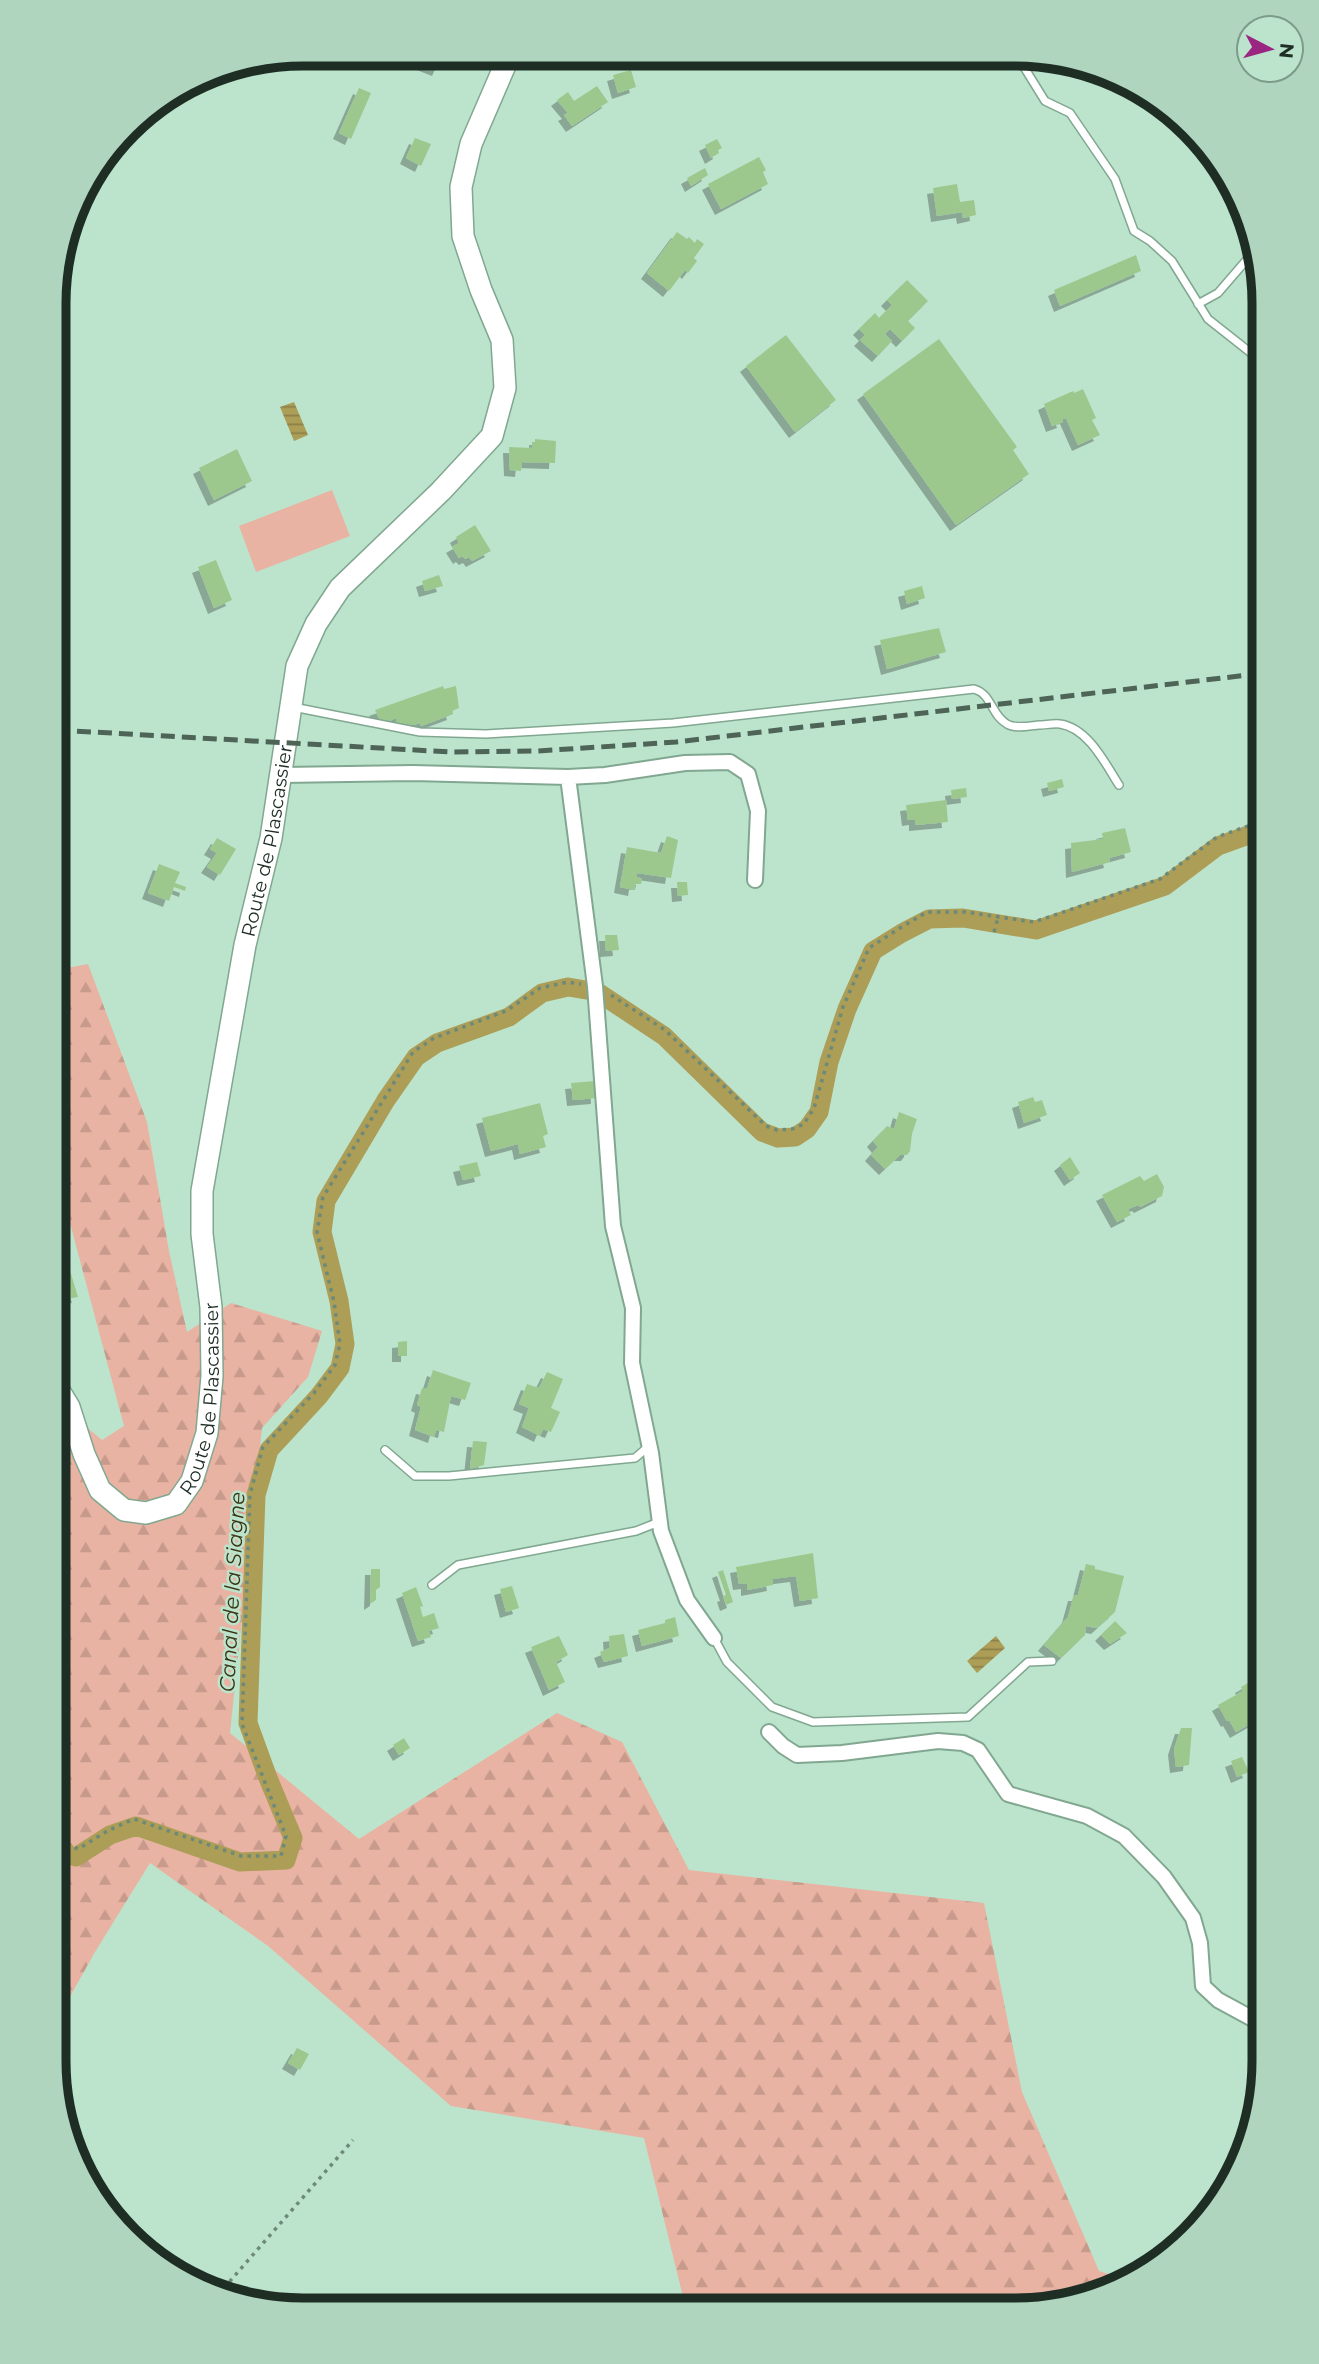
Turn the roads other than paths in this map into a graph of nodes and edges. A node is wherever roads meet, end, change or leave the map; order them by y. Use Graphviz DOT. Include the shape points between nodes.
graph roads {
  1 [pos="504,66"];
  2 [pos="1024,67"];
  3 [pos="1247,259"];
  4 [pos="1198,304"];
  5 [pos="1252,354"];
  6 [pos="289,706"];
  7 [pos="282,775"];
  8 [pos="568,777"];
  9 [pos="1119,785"];
  10 [pos="755,880"];
  11 [pos="66,1402"];
  12 [pos="650,1446"];
  13 [pos="386,1451"];
  14 [pos="660,1522"];
  15 [pos="432,1585"];
  16 [pos="714,1638"];
  17 [pos="1052,1661"];
  18 [pos="769,1732"];
  19 [pos="1252,2018"];
  1 -- 6 [label="street, Route de Plascassier" via="471,144 461,187 463,236 502,340 505,388 492,436 354,573 325,608 297,666"];
  2 -- 4 [label="lane" via="1045,102 1069,113 1115,179 1135,231 1172,261"];
  3 -- 4 [label="lane" via="1218,293"];
  4 -- 5 [label="lane" via="1208,319"];
  6 -- 7 [label="street, Route de Plascassier"];
  6 -- 9 [label="lane" via="420,732 486,734 673,723 974,689 987,696 1007,724 1060,724 1078,730"];
  7 -- 8 [label="street"];
  7 -- 11 [label="street, Route de Plascassier" via="245,946 202,1191 201,1234 211,1307 207,1433 192,1481 176,1504 146,1513 124,1510 100,1490"];
  8 -- 10 [label="street" via="730,762 748,774 758,811"];
  8 -- 12 [label="street" via="595,986 613,1226 633,1308 632,1363"];
  12 -- 13 [label="lane" via="635,1458 449,1476 415,1476"];
  12 -- 14 [label="street"];
  14 -- 15 [label="lane" via="636,1531 458,1564"];
  14 -- 16 [label="street" via="687,1600"];
  16 -- 17 [label="lane" via="727,1662 772,1707 813,1722 968,1717 1028,1662"];
  18 -- 19 [label="street" via="797,1755 938,1741 963,1743 978,1750 1008,1794 1087,1816 1124,1836 1164,1877 1193,1918 1203,1986"];
}
